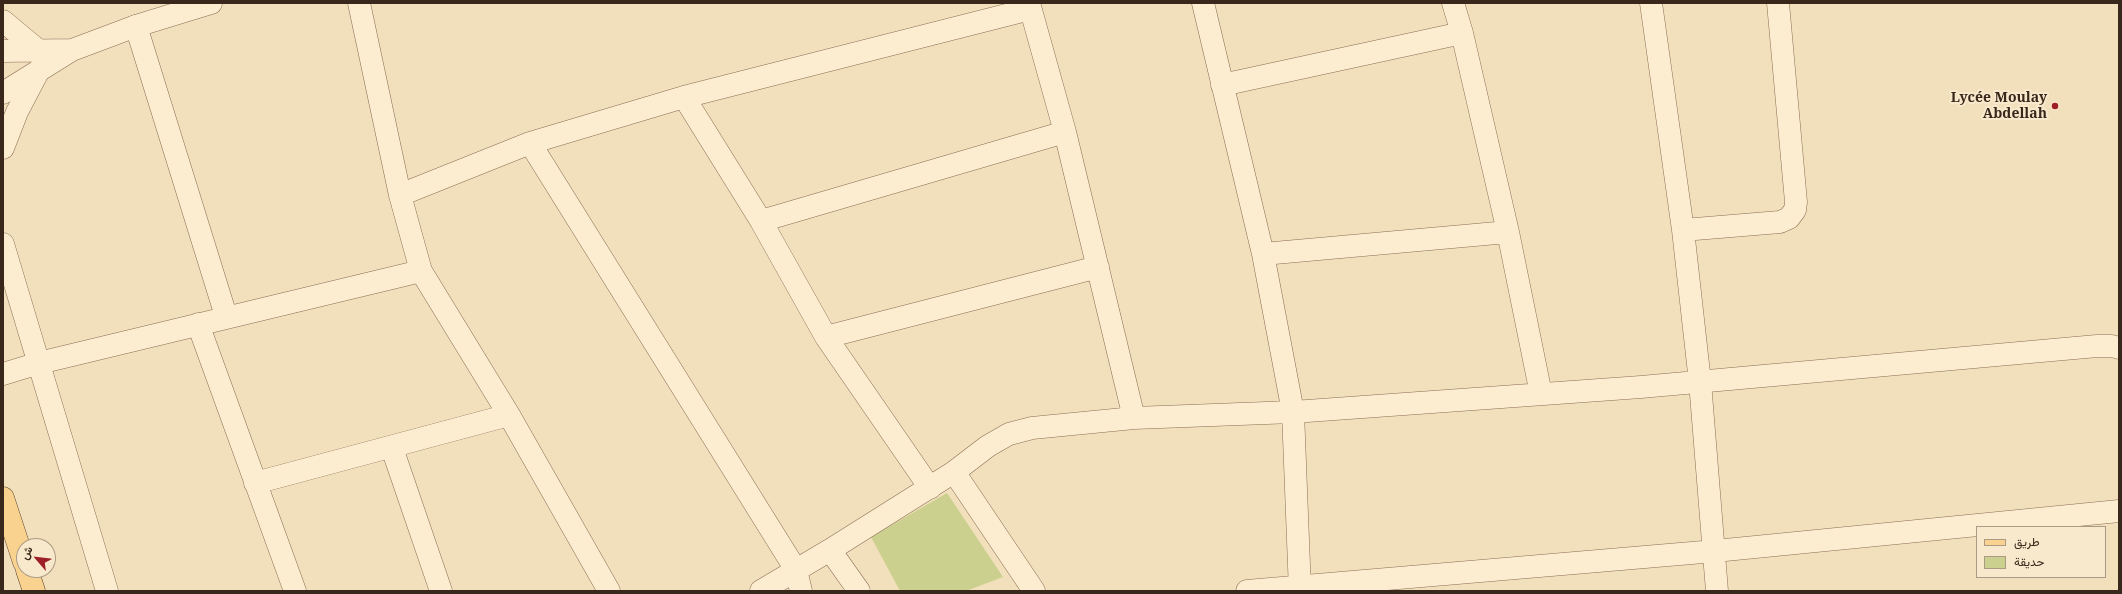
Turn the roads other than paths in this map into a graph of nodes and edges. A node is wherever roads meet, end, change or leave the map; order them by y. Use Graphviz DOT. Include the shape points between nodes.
graph roads {
  1 [pos="211,3"];
  2 [pos="359,3"];
  3 [pos="1204,3"];
  4 [pos="1453,3"];
  5 [pos="1651,3"];
  6 [pos="1778,3"];
  7 [pos="1029,6"];
  8 [pos="3,21"];
  9 [pos="136,26"];
  10 [pos="1462,33"];
  11 [pos="3,51"];
  12 [pos="39,61"];
  13 [pos="1222,85"];
  14 [pos="3,93"];
  15 [pos="684,97"];
  16 [pos="1065,132"];
  17 [pos="530,143"];
  18 [pos="3,148"];
  19 [pos="400,195"];
  20 [pos="761,221"];
  21 [pos="1683,230"];
  22 [pos="1508,232"];
  23 [pos="3,244"];
  24 [pos="1263,254"];
  25 [pos="1098,267"];
  26 [pos="421,271"];
  27 [pos="226,316"];
  28 [pos="198,324"];
  29 [pos="826,337"];
  30 [pos="2119,348"];
  31 [pos="39,363"];
  32 [pos="3,374"];
  33 [pos="1700,382"];
  34 [pos="1541,394"];
  35 [pos="1294,412"];
  36 [pos="509,415"];
  37 [pos="1134,418"];
  38 [pos="392,448"];
  39 [pos="954,472"];
  40 [pos="255,483"];
  41 [pos="930,488"];
  42 [pos="3,498"];
  43 [pos="2119,511"];
  44 [pos="16,538"];
  45 [pos="830,550"];
  46 [pos="1715,551"];
  47 [pos="796,570"];
  48 [pos="30,578"];
  49 [pos="1300,588"];
  50 [pos="34,591"];
  51 [pos="107,591"];
  52 [pos="295,591"];
  53 [pos="441,591"];
  54 [pos="609,591"];
  55 [pos="761,591"];
  56 [pos="801,591"];
  57 [pos="859,591"];
  58 [pos="1034,591"];
  59 [pos="1247,591"];
  60 [pos="1716,591"];
  1 -- 9 [label="street"];
  2 -- 19 [label="street"];
  3 -- 13 [label="street"];
  4 -- 10 [label="street"];
  5 -- 21 [label="street"];
  6 -- 21 [label="street" via="1796,196 1795,210 1789,218 1780,222"];
  7 -- 15 [label="street"];
  7 -- 16 [label="street"];
  8 -- 12 [label="street"];
  9 -- 12 [label="street"];
  9 -- 27 [label="street"];
  10 -- 13 [label="street"];
  10 -- 22 [label="street"];
  11 -- 12 [label="street"];
  12 -- 14 [label="street"];
  12 -- 18 [label="street"];
  13 -- 24 [label="street"];
  15 -- 17 [label="street"];
  15 -- 20 [label="street"];
  16 -- 20 [label="street"];
  16 -- 25 [label="street"];
  17 -- 19 [label="street"];
  17 -- 47 [label="street"];
  19 -- 26 [label="street"];
  20 -- 29 [label="street"];
  21 -- 33 [label="street"];
  22 -- 24 [label="street"];
  22 -- 34 [label="street"];
  23 -- 31 [label="street"];
  24 -- 35 [label="street"];
  25 -- 29 [label="street"];
  25 -- 37 [label="street"];
  26 -- 27 [label="street"];
  26 -- 36 [label="street"];
  27 -- 28 [label="street"];
  28 -- 31 [label="street"];
  28 -- 40 [label="street"];
  29 -- 41 [label="street"];
  30 -- 33 [label="street" via="2098,346"];
  31 -- 32 [label="street"];
  31 -- 51 [label="street"];
  33 -- 34 [label="street"];
  33 -- 46 [label="street"];
  34 -- 35 [label="street"];
  35 -- 37 [label="street"];
  35 -- 49 [label="street"];
  36 -- 38 [label="street"];
  36 -- 54 [label="street"];
  37 -- 39 [label="street" via="1032,428 1009,434 988,446"];
  38 -- 40 [label="street"];
  38 -- 53 [label="street"];
  39 -- 41 [label="street"];
  39 -- 58 [label="street"];
  40 -- 52 [label="street"];
  41 -- 45 [label="street"];
  42 -- 44 [label="main road"];
  43 -- 46 [label="street"];
  45 -- 47 [label="street"];
  45 -- 57 [label="street"];
  46 -- 49 [label="street"];
  46 -- 60 [label="street"];
  47 -- 55 [label="street"];
  47 -- 56 [label="street"];
  48 -- 50 [label="main road"];
  49 -- 59 [label="street"];
}
